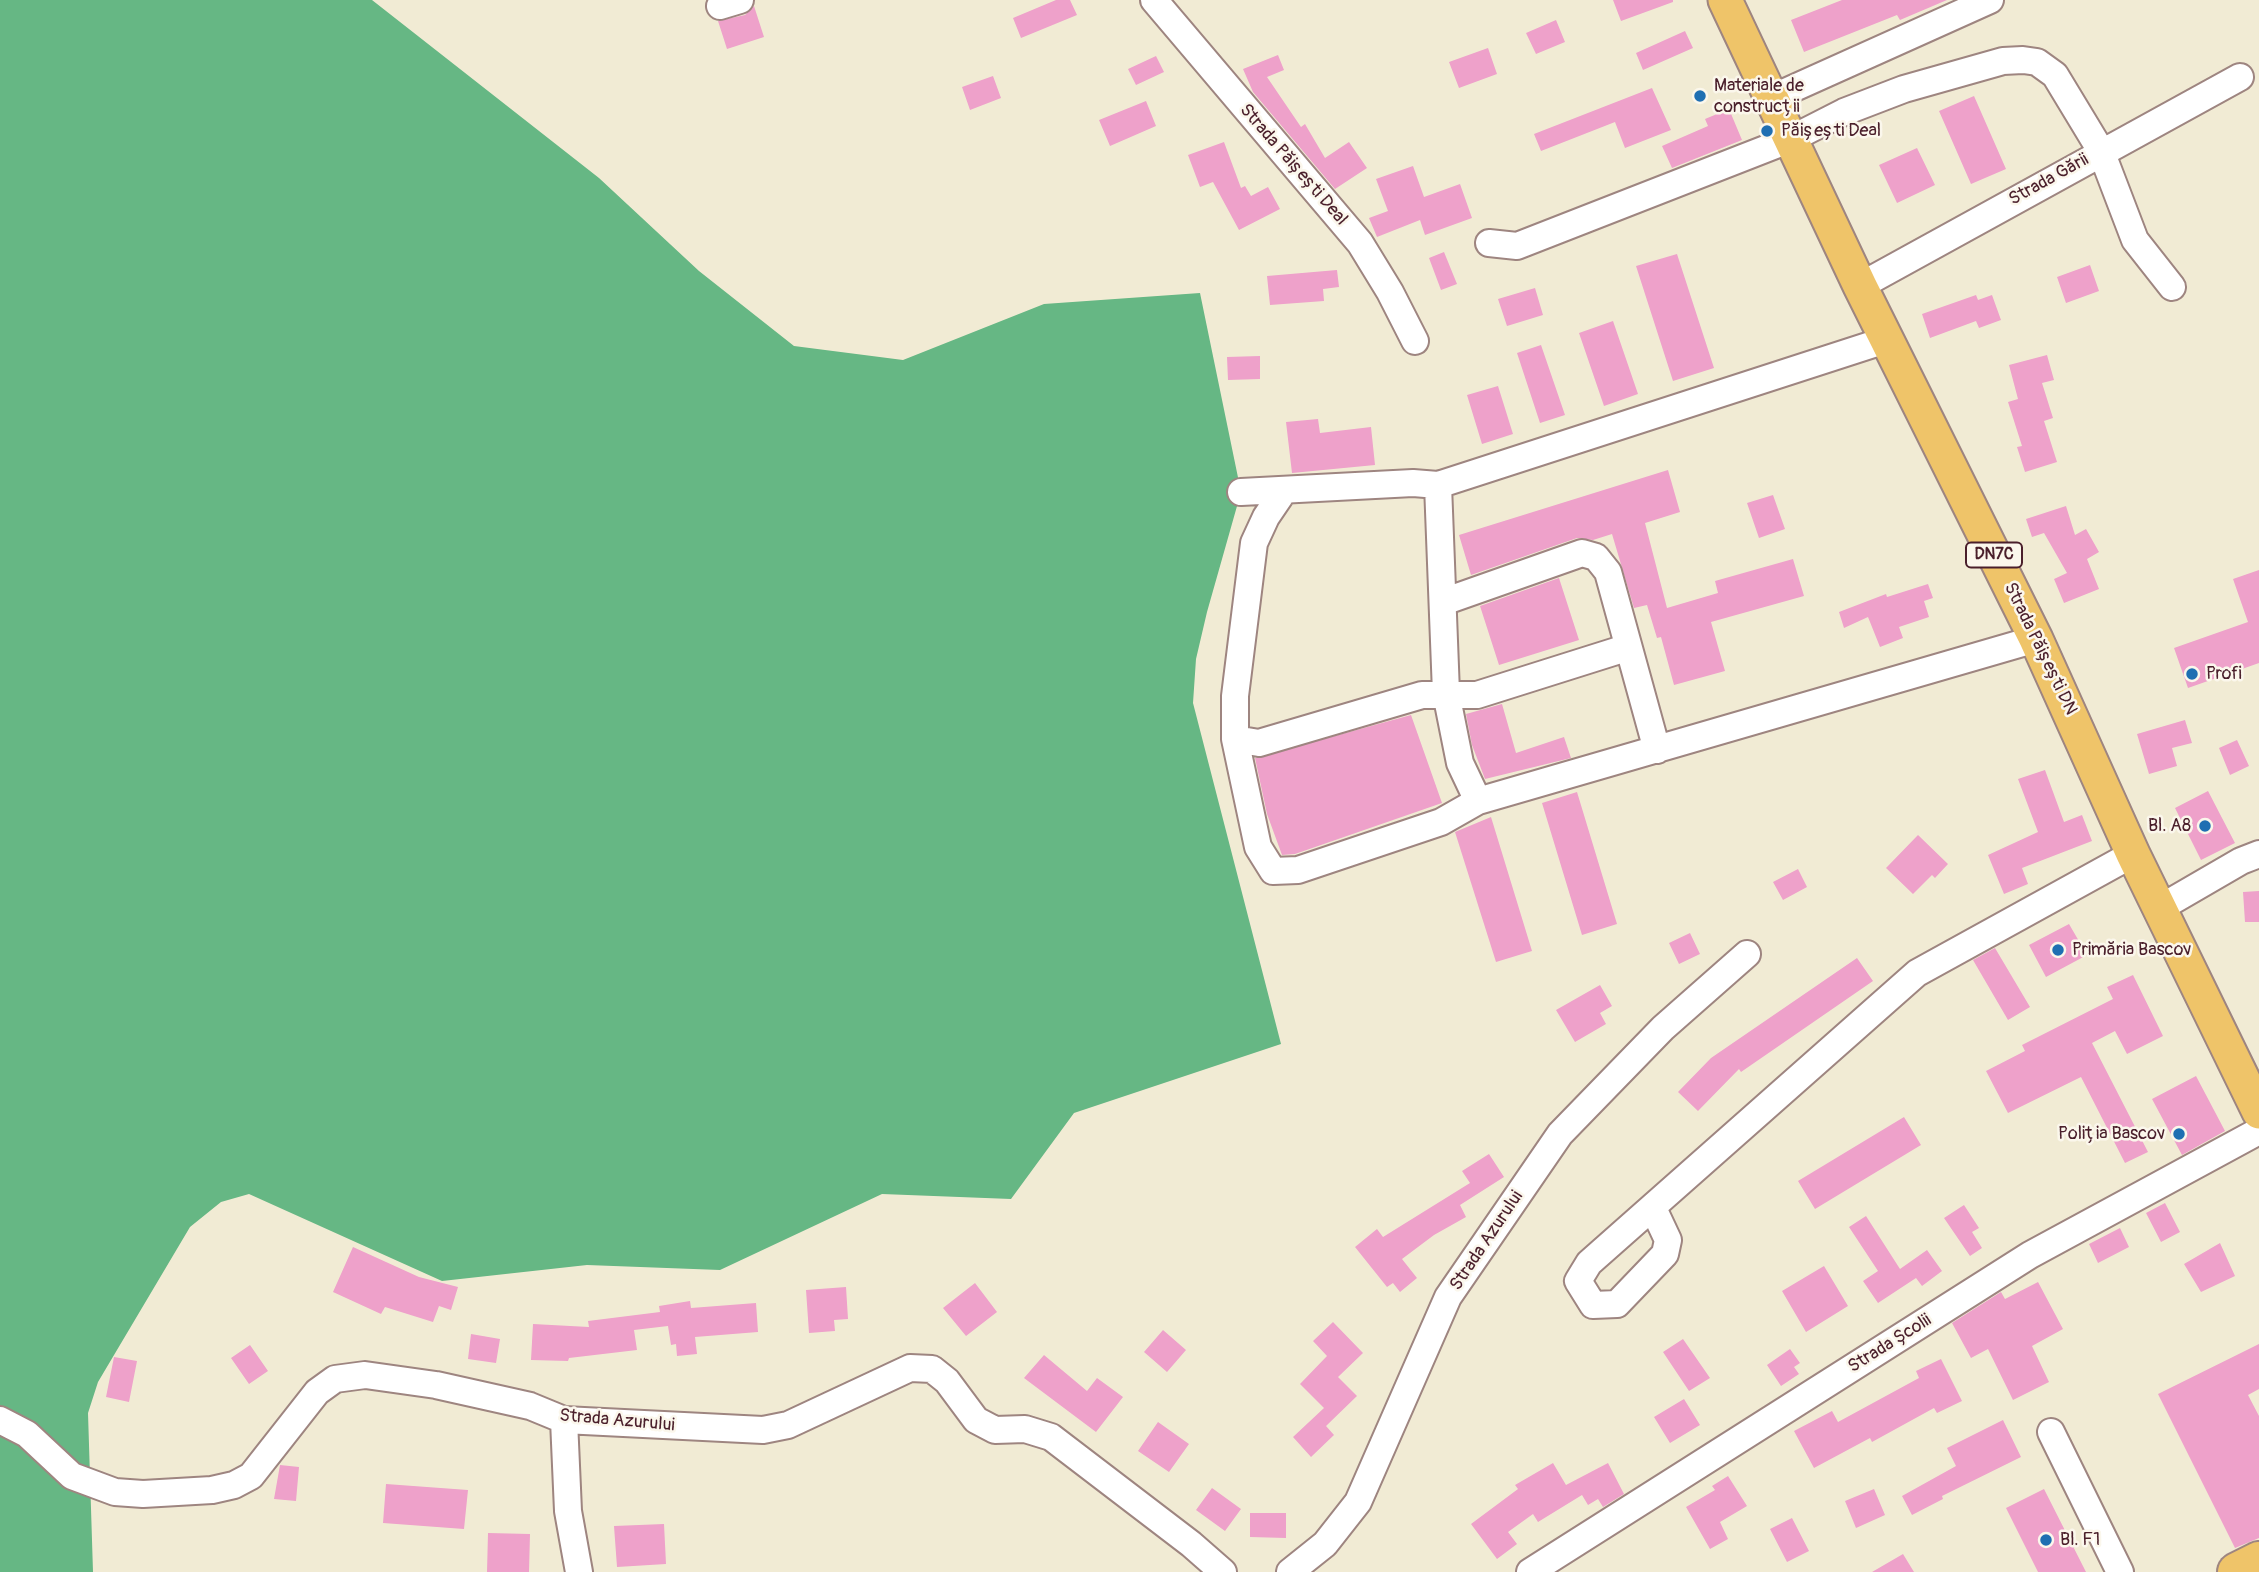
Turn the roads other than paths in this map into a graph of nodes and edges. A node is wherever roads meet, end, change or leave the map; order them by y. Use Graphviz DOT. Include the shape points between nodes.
graph roads {
  1 [pos="1154,0"];
  2 [pos="1725,0"];
  3 [pos="1990,0"];
  4 [pos="2240,77"];
  5 [pos="1772,98"];
  6 [pos="1791,139"];
  7 [pos="2101,151"];
  8 [pos="1489,243"];
  9 [pos="1860,286"];
  10 [pos="2172,287"];
  11 [pos="1889,339"];
  12 [pos="1415,341"];
  13 [pos="1437,485"];
  14 [pos="1241,492"];
  15 [pos="1283,492"];
  16 [pos="1443,602"];
  17 [pos="2036,639"];
  18 [pos="1626,648"];
  19 [pos="1446,693"];
  20 [pos="1235,740"];
  21 [pos="1657,750"];
  22 [pos="1478,801"];
  23 [pos="2133,854"];
  24 [pos="2259,854"];
  25 [pos="2160,908"];
  26 [pos="1747,954"];
  27 [pos="2259,1112"];
  28 [pos="2259,1131"];
  29 [pos="1653,1208"];
  30 [pos="0,1420"];
  31 [pos="564,1420"];
  32 [pos="2051,1432"];
  33 [pos="2259,1561"];
  34 [pos="1218,1571"];
  35 [pos="579,1572"];
  36 [pos="1290,1572"];
  37 [pos="1530,1572"];
  38 [pos="2120,1572"];
  39 [pos="2237,1572"];
  1 -- 12 [label="street, Strada Păișești Deal" via="1360,243"];
  2 -- 5 [label="main road, Strada Păișești DN / DN7C"];
  3 -- 5 [label="street"];
  4 -- 7 [label="street, Strada Gării"];
  5 -- 6 [label="main road, Strada Păișești DN / DN7C"];
  6 -- 7 [label="street" via="1843,112 1904,89 2003,61 2023,60 2037,62 2055,75"];
  6 -- 8 [label="street" via="1517,246"];
  6 -- 9 [label="main road, Strada Păișești DN / DN7C"];
  7 -- 9 [label="street, Strada Gării"];
  7 -- 10 [label="street" via="2135,240"];
  9 -- 11 [label="main road, Strada Păișești DN / DN7C"];
  11 -- 13 [label="street"];
  11 -- 17 [label="main road, Strada Păișești DN / DN7C"];
  13 -- 15 [label="street"];
  13 -- 16 [label="street"];
  14 -- 15 [label="street"];
  15 -- 20 [label="street" via="1254,543 1235,696"];
  16 -- 18 [label="street" via="1582,553 1596,557 1608,572"];
  16 -- 19 [label="street"];
  17 -- 21 [label="street"];
  17 -- 23 [label="main road, Strada Păișești DN / DN7C"];
  18 -- 19 [label="street" via="1476,695"];
  18 -- 21 [label="street"];
  19 -- 20 [label="street" via="1422,695 1259,743"];
  19 -- 22 [label="street" via="1460,763"];
  20 -- 22 [label="street" via="1258,847 1273,870 1298,870 1441,822"];
  21 -- 22 [label="street"];
  23 -- 25 [label="main road, Strada Păișești DN / DN7C"];
  23 -- 29 [label="street" via="1917,973"];
  24 -- 25 [label="street"];
  25 -- 27 [label="main road, Strada Păișești DN / DN7C"];
  26 -- 36 [label="street, Strada Azurului" via="1663,1028 1560,1134 1448,1297 1358,1502 1325,1544"];
  28 -- 37 [label="street, Strada Școlii" via="2030,1255"];
  30 -- 31 [label="street, Strada Azurului" via="27,1434 72,1476 115,1492 143,1494 212,1490 251,1476 317,1392 335,1379 365,1375 436,1385 530,1406"];
  31 -- 34 [label="street, Strada Azurului" via="762,1430 788,1425 910,1368 932,1369 947,1381 976,1420 995,1430 1025,1429 1051,1437 1191,1544"];
  31 -- 35 [label="street" via="568,1511"];
  32 -- 38 [label="street"];
  33 -- 39 [label="highway"];
}
